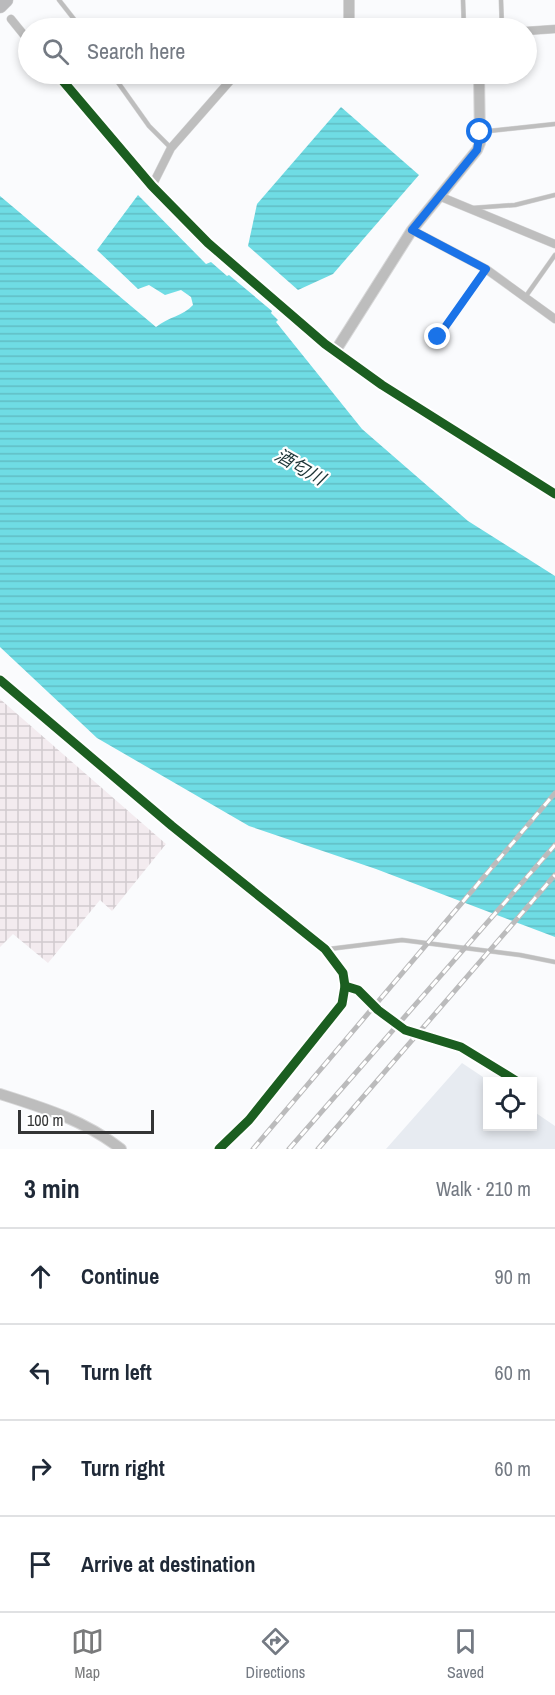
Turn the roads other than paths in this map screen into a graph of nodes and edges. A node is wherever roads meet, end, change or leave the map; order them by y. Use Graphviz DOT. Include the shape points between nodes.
graph roads {
  1 [pos="6,0"];
  2 [pos="59,0"];
  3 [pos="349,0"];
  4 [pos="464,0"];
  5 [pos="501,0"];
  6 [pos="0,6"];
  7 [pos="73,18"];
  8 [pos="349,18"];
  9 [pos="464,18"];
  10 [pos="502,18"];
  11 [pos="11,20"];
  12 [pos="18,28"];
  13 [pos="555,29"];
  14 [pos="537,30"];
  15 [pos="65,84"];
  16 [pos="119,84"];
  17 [pos="227,84"];
  18 [pos="479,84"];
  19 [pos="555,124"];
  20 [pos="480,132"];
  21 [pos="171,148"];
  22 [pos="152,186"];
  23 [pos="555,195"];
  24 [pos="439,196"];
  25 [pos="471,208"];
  26 [pos="412,230"];
  27 [pos="555,244"];
  28 [pos="555,255"];
  29 [pos="486,269"];
  30 [pos="526,296"];
  31 [pos="555,319"];
  32 [pos="438,337"];
  33 [pos="336,350"];
  34 [pos="555,494"];
  35 [pos="0,680"];
  36 [pos="325,950"];
  37 [pos="555,962"];
  38 [pos="0,1094"];
  39 [pos="121,1149"];
  40 [pos="219,1149"];
  1 -- 6 [label="highway"];
  2 -- 7 [label="lane"];
  3 -- 8 [label="street"];
  4 -- 9 [label="lane"];
  5 -- 10 [label="lane"];
  11 -- 12 [label="street"];
  13 -- 14 [label="street"];
  15 -- 22 [label="street"];
  16 -- 21 [label="lane" via="149,126"];
  17 -- 21 [label="street"];
  18 -- 20 [label="street"];
  19 -- 20 [label="lane"];
  20 -- 24 [label="street" via="477,150"];
  21 -- 22 [label="street"];
  22 -- 33 [label="street" via="208,243"];
  23 -- 25 [label="lane" via="515,205"];
  24 -- 25 [label="street"];
  24 -- 26 [label="street"];
  25 -- 27 [label="street"];
  26 -- 29 [label="street"];
  26 -- 33 [label="street"];
  28 -- 30 [label="lane"];
  29 -- 30 [label="street"];
  29 -- 32 [label="lane"];
  30 -- 31 [label="street"];
  33 -- 34 [label="street" via="382,385"];
  35 -- 36 [label="street"];
  36 -- 37 [label="lane" via="402,940"];
  36 -- 40 [label="street" via="343,973 342,1004 249,1120"];
  38 -- 39 [label="street" via="66,1115 97,1130"];
}
